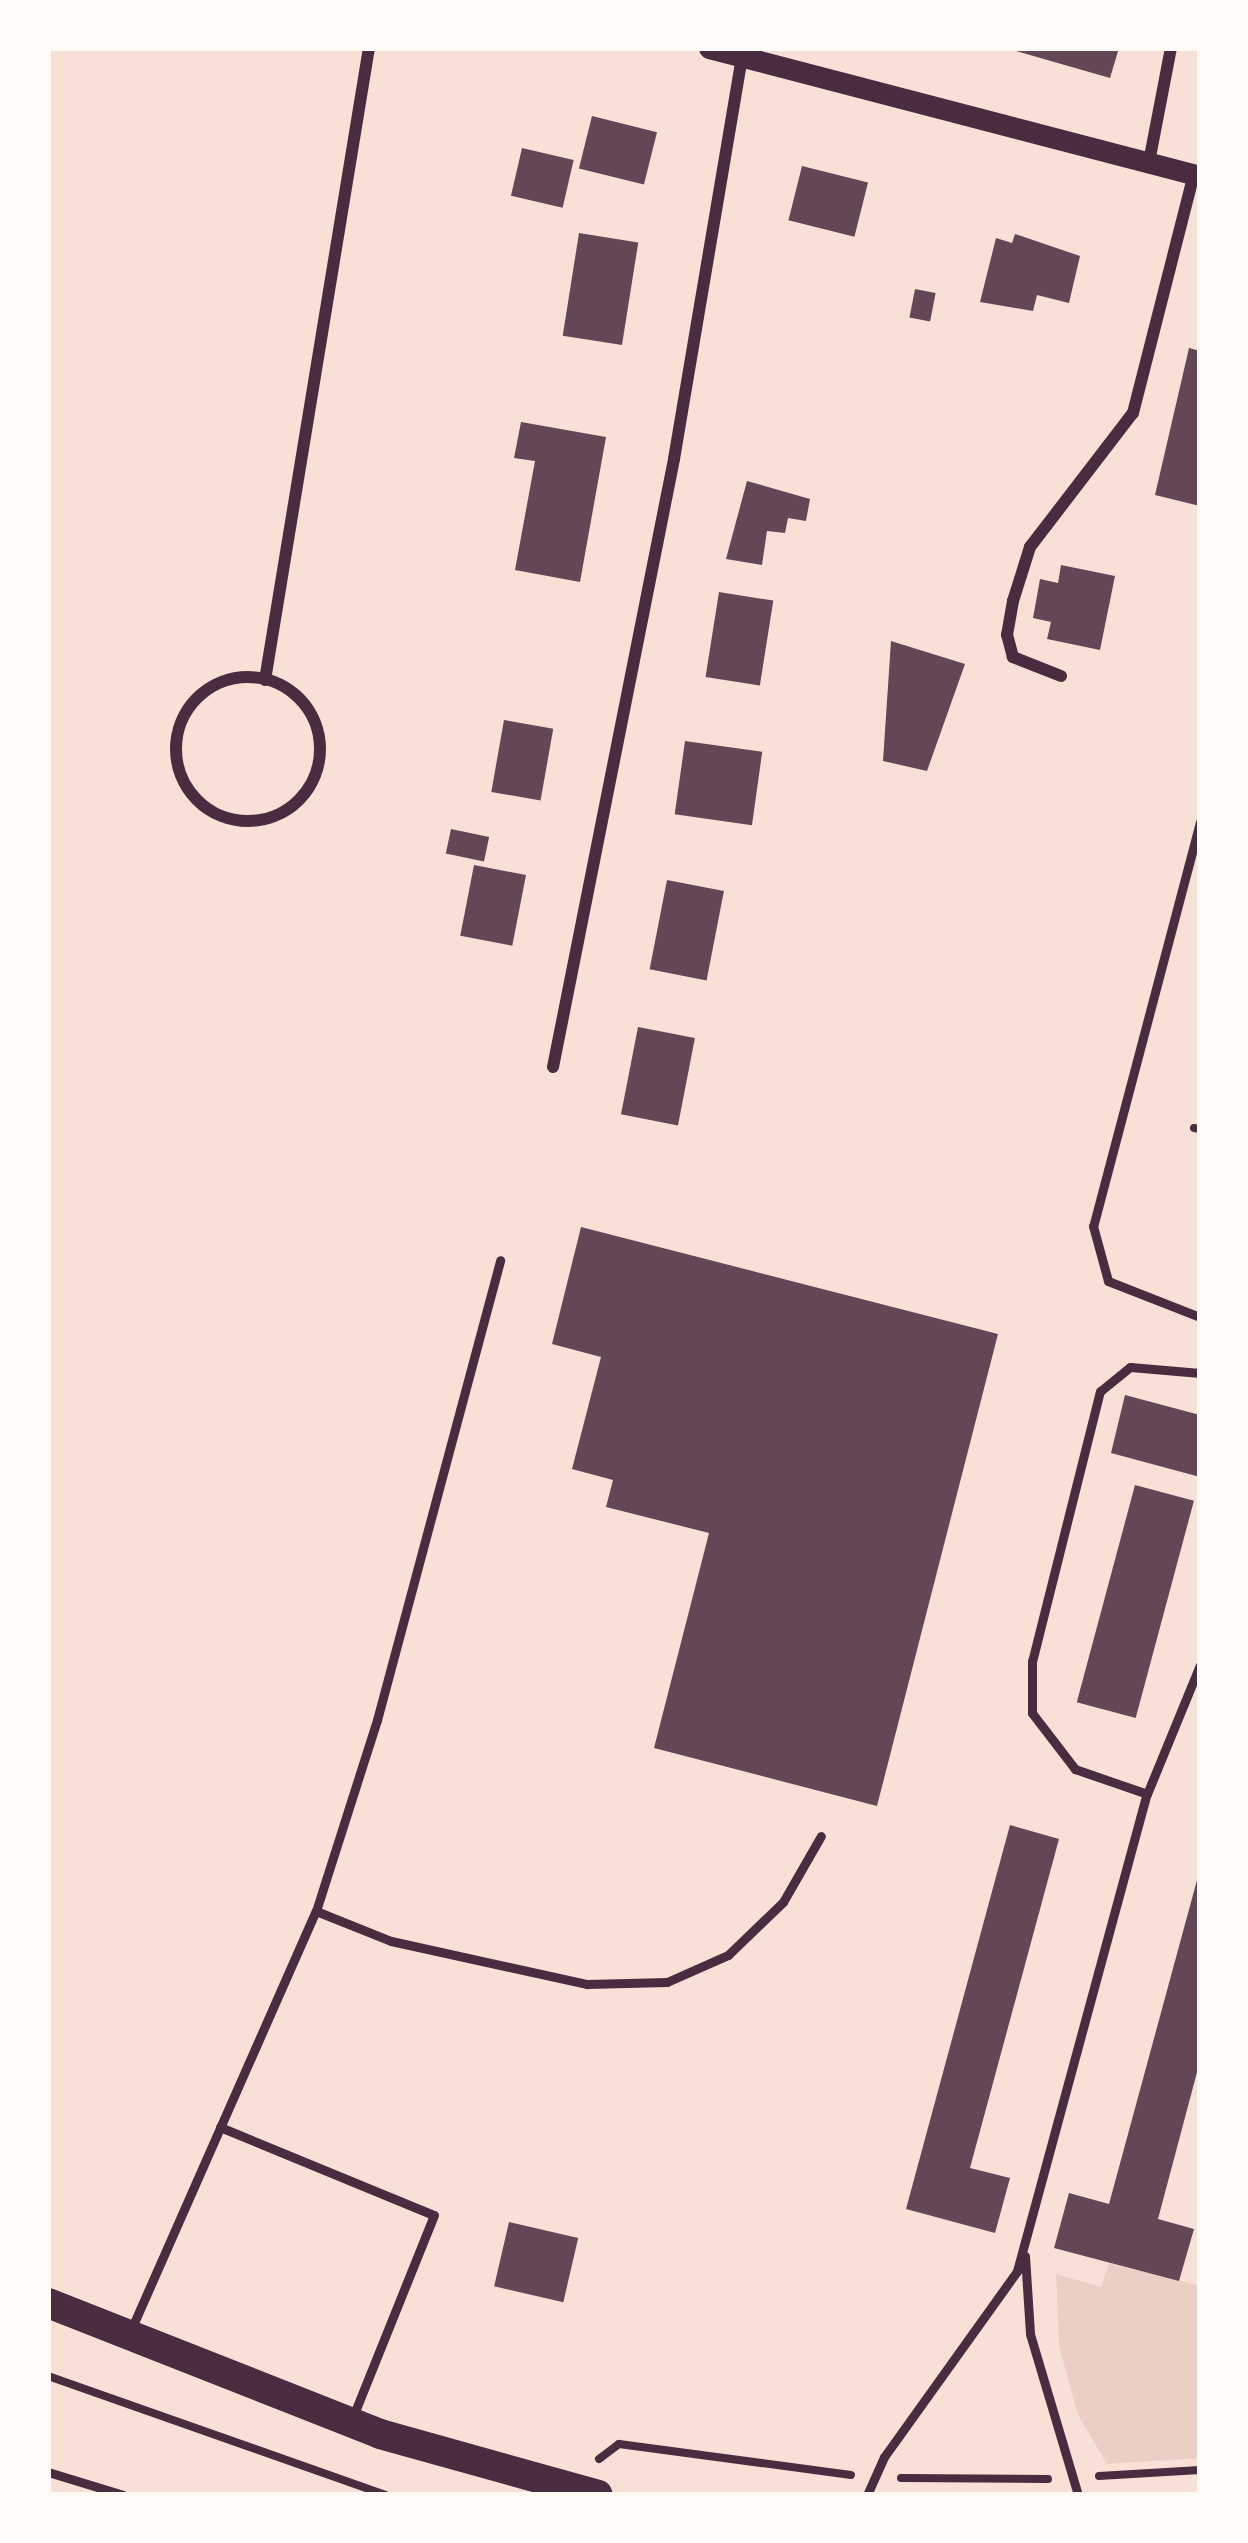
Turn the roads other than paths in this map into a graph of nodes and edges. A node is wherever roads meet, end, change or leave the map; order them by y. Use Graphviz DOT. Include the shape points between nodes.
graph roads {
  1 [pos="369,48"];
  2 [pos="710,48"];
  3 [pos="1171,48"];
  4 [pos="742,56"];
  5 [pos="1149,162"];
  6 [pos="1197,175"];
  7 [pos="1061,676"];
  8 [pos="265,680"];
  9 [pos="1200,822"];
  10 [pos="553,1067"];
  11 [pos="500,1260"];
  12 [pos="1200,1317"];
  13 [pos="1200,1372"];
  14 [pos="1200,1665"];
  15 [pos="1147,1794"];
  16 [pos="821,1836"];
  17 [pos="316,1911"];
  18 [pos="220,2127"];
  19 [pos="1026,2245"];
  20 [pos="48,2302"];
  21 [pos="128,2337"];
  22 [pos="350,2424"];
  23 [pos="48,2472"];
  24 [pos="123,2495"];
  25 [pos="598,2495"];
  26 [pos="866,2495"];
  27 [pos="1078,2495"];
  1 -- 8 [label="street"];
  2 -- 4 [label="street"];
  3 -- 5 [label="street"];
  4 -- 5 [label="street"];
  4 -- 10 [label="street" via="674,459"];
  5 -- 6 [label="street"];
  6 -- 7 [label="street" via="1133,413 1030,547 1013,601 1006,635 1013,656"];
  8 -- 8 [label="street" via="220,683 201,694 177,733 182,777 208,810 228,818 249,821 289,809 317,771 320,748 304,704"];
  9 -- 12 [label="lane" via="1093,1226 1108,1281"];
  11 -- 17 [label="lane" via="377,1720"];
  13 -- 15 [label="lane" via="1146,1364 1117,1373 1100,1391 1032,1661 1032,1713 1047,1741 1092,1778"];
  14 -- 15 [label="lane"];
  15 -- 19 [label="lane"];
  16 -- 17 [label="lane" via="783,1902 728,1955 667,1982 587,1984 522,1971 391,1941"];
  17 -- 18 [label="lane"];
  18 -- 21 [label="lane"];
  18 -- 22 [label="lane" via="434,2215"];
  19 -- 26 [label="lane" via="994,2313 898,2438"];
  19 -- 27 [label="lane" via="1030,2334"];
  20 -- 21 [label="highway"];
  21 -- 22 [label="highway"];
  22 -- 25 [label="highway"];
  23 -- 24 [label="lane"];
}
